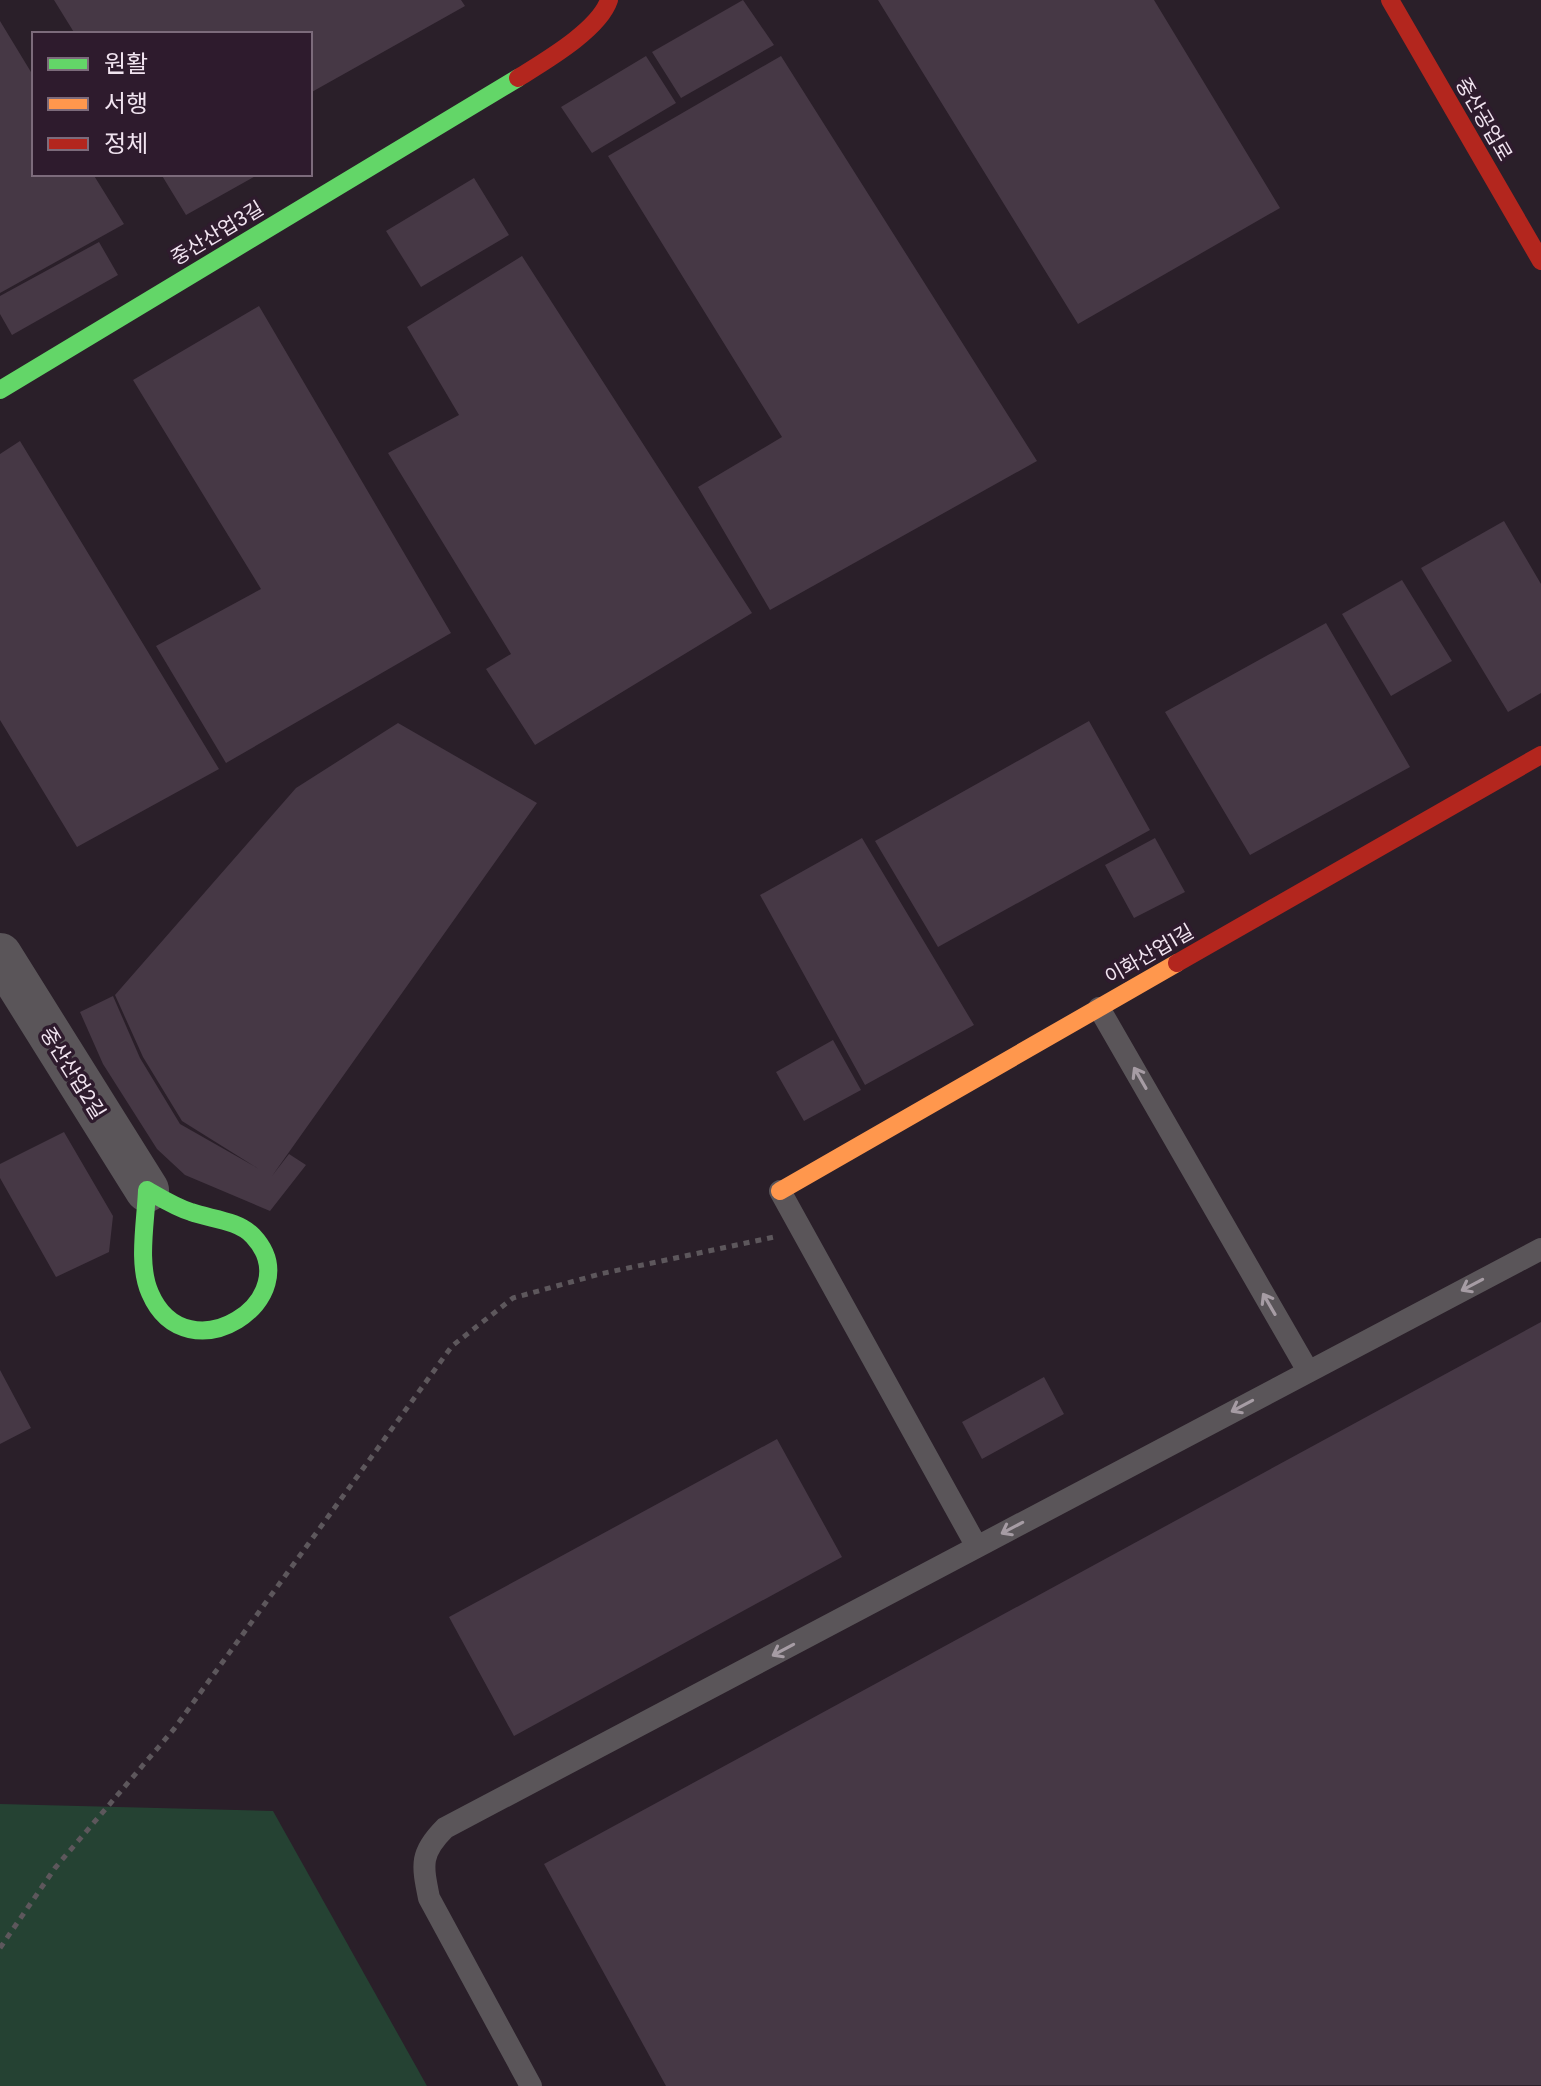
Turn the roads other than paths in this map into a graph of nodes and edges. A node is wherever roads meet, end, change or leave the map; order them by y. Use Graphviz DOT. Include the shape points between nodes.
graph roads {
  1 [pos="609,0"];
  2 [pos="1390,0"];
  3 [pos="1541,261"];
  4 [pos="0,390"];
  5 [pos="1541,755"];
  6 [pos="0,955"];
  7 [pos="1099,1008"];
  8 [pos="147,1190"];
  9 [pos="780,1191"];
  10 [pos="1541,1249"];
  11 [pos="1308,1371"];
  12 [pos="977,1547"];
  13 [pos="531,2086"];
  1 -- 4 [label="street, 중산산업3길" via="605,12 554,56"];
  2 -- 3 [label="street, 중산공업로"];
  5 -- 7 [label="street, 이화산업1길"];
  6 -- 8 [label="street, 중산산업2길"];
  7 -- 9 [label="street, 이화산업1길"];
  11 -- 7 [label="lane, one-way"];
  8 -- 8 [label="street" via="146,1275 161,1312 197,1332 238,1324 264,1293 265,1252 252,1235 235,1226"];
  9 -- 12 [label="lane"];
  10 -- 11 [label="lane, one-way"];
  11 -- 12 [label="lane, one-way"];
  12 -- 13 [label="lane, one-way" via="445,1828 427,1846 423,1870 429,1898"];
}
